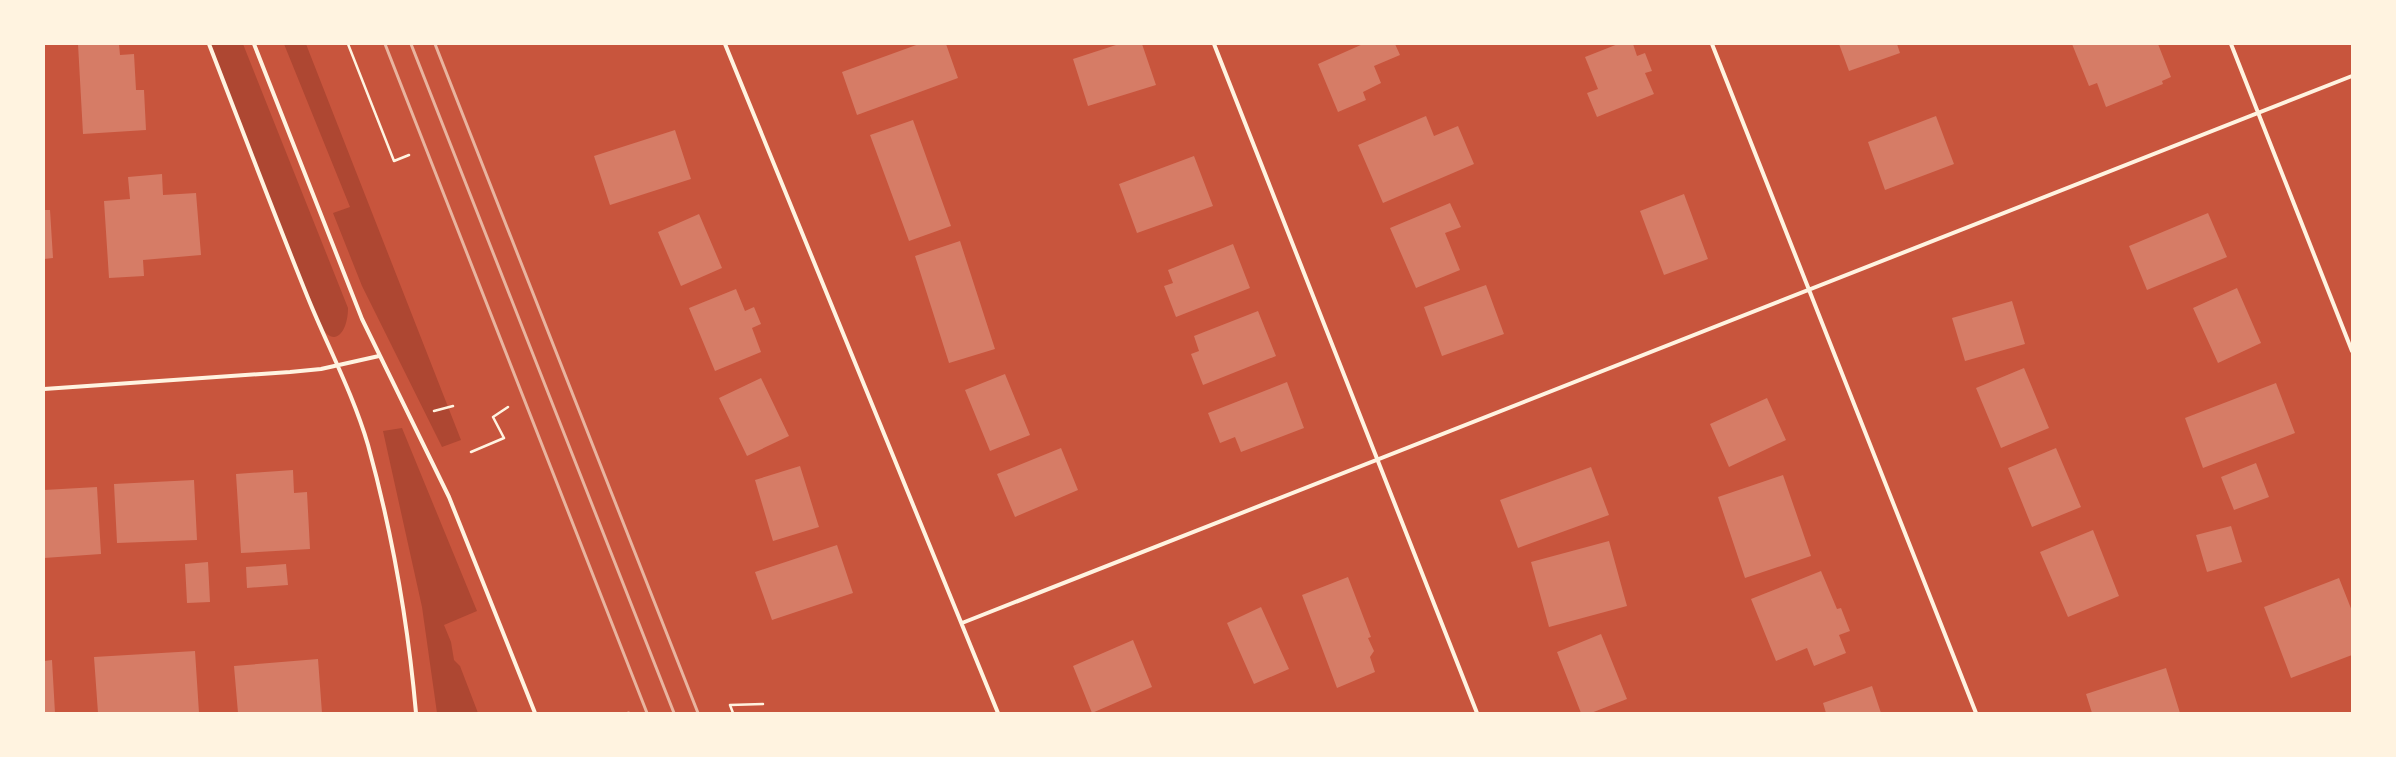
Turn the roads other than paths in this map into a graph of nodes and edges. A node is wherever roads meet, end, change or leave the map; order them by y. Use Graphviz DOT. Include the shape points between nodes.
graph roads {
  1 [pos="209,44"];
  2 [pos="254,44"];
  3 [pos="725,44"];
  4 [pos="1214,44"];
  5 [pos="1712,44"];
  6 [pos="2231,44"];
  7 [pos="2352,76"];
  8 [pos="2258,113"];
  9 [pos="1809,290"];
  10 [pos="2352,351"];
  11 [pos="379,356"];
  12 [pos="337,366"];
  13 [pos="44,389"];
  14 [pos="1377,458"];
  15 [pos="962,623"];
  16 [pos="416,713"];
  17 [pos="535,713"];
  18 [pos="998,713"];
  19 [pos="1477,713"];
  20 [pos="1976,713"];
  1 -- 12 [label="street" via="305,291"];
  2 -- 11 [label="street" via="345,278"];
  3 -- 15 [label="street"];
  4 -- 14 [label="street"];
  5 -- 9 [label="street"];
  6 -- 8 [label="street"];
  7 -- 8 [label="street"];
  8 -- 9 [label="street"];
  8 -- 10 [label="street"];
  9 -- 14 [label="street"];
  9 -- 20 [label="street"];
  11 -- 12 [label="street"];
  11 -- 17 [label="street" via="412,417 449,497"];
  12 -- 13 [label="street" via="290,372"];
  12 -- 16 [label="street" via="353,401 368,445 385,516 407,632"];
  14 -- 15 [label="street"];
  14 -- 19 [label="street"];
  15 -- 18 [label="street"];
}
